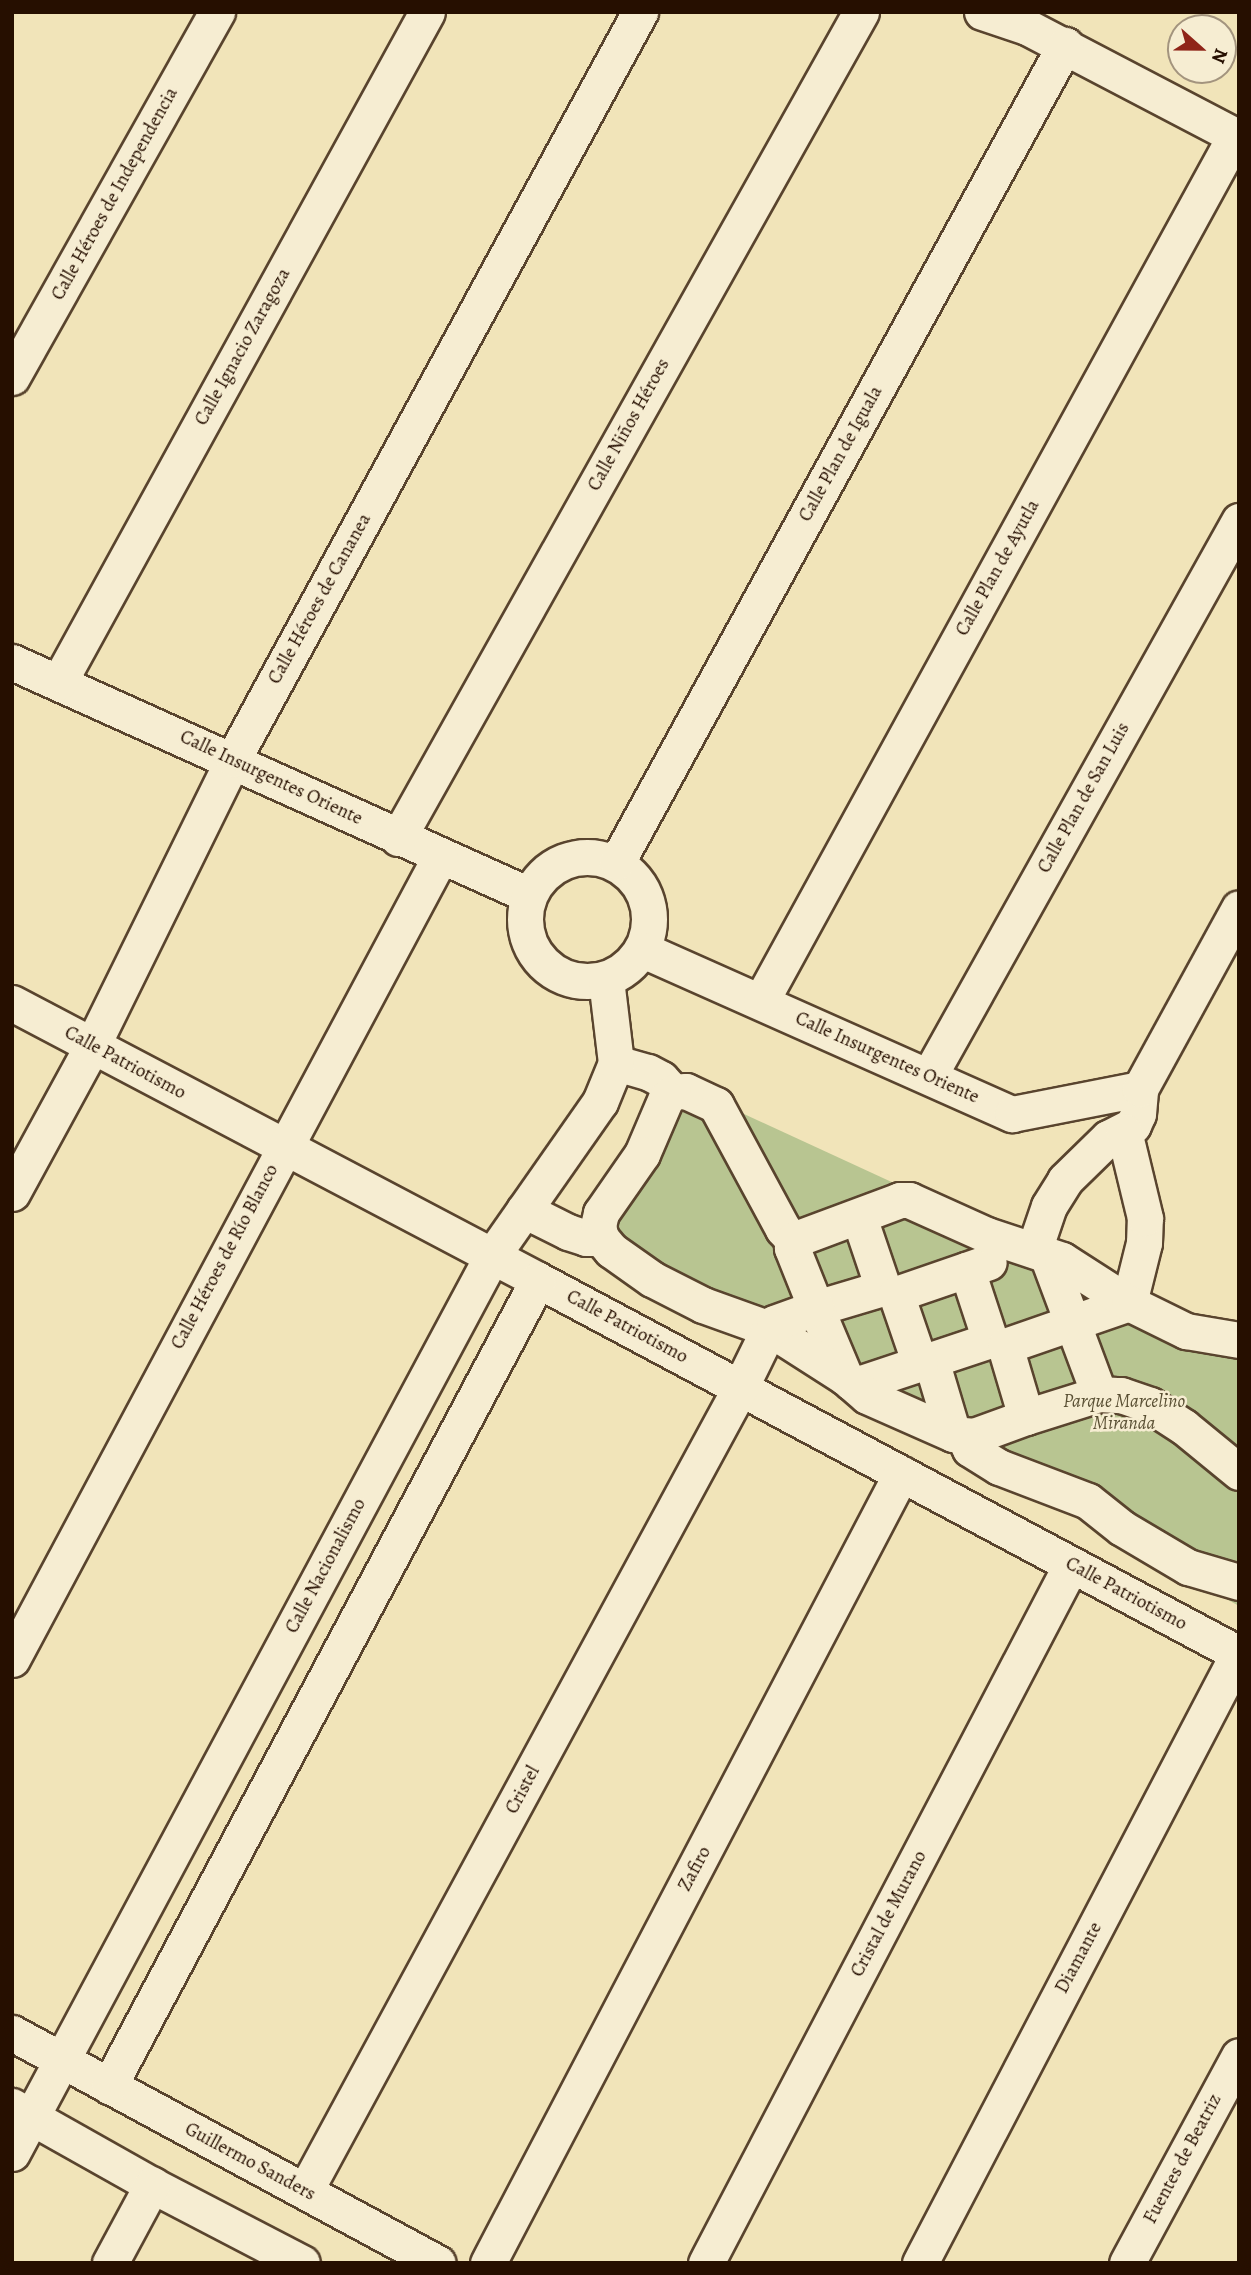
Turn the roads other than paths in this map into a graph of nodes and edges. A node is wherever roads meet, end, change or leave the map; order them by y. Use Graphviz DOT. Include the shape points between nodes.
graph roads {
  1 [pos="217,12"];
  2 [pos="427,12"];
  3 [pos="640,12"];
  4 [pos="861,12"];
  5 [pos="982,12"];
  6 [pos="1065,45"];
  7 [pos="1237,137"];
  8 [pos="12,377"];
  9 [pos="1239,521"];
  10 [pos="12,662"];
  11 [pos="59,682"];
  12 [pos="233,759"];
  13 [pos="398,838"];
  14 [pos="440,857"];
  15 [pos="617,862"];
  16 [pos="529,895"];
  17 [pos="1239,908"];
  18 [pos="643,950"];
  19 [pos="606,979"];
  20 [pos="761,1001"];
  21 [pos="12,1003"];
  22 [pos="92,1046"];
  23 [pos="616,1063"];
  24 [pos="929,1076"];
  25 [pos="1140,1089"];
  26 [pos="673,1092"];
  27 [pos="1124,1131"];
  28 [pos="283,1147"];
  29 [pos="12,1193"];
  30 [pos="524,1210"];
  31 [pos="859,1217"];
  32 [pos="601,1238"];
  33 [pos="793,1240"];
  34 [pos="1033,1250"];
  35 [pos="492,1256"];
  36 [pos="967,1270"];
  37 [pos="538,1280"];
  38 [pos="889,1291"];
  39 [pos="1129,1303"];
  40 [pos="816,1308"];
  41 [pos="1073,1324"];
  42 [pos="770,1329"];
  43 [pos="1239,1340"];
  44 [pos="998,1343"];
  45 [pos="925,1362"];
  46 [pos="848,1379"];
  47 [pos="740,1388"];
  48 [pos="1100,1394"];
  49 [pos="1026,1417"];
  50 [pos="958,1436"];
  51 [pos="1239,1472"];
  52 [pos="901,1474"];
  53 [pos="1071,1565"];
  54 [pos="1239,1582"];
  55 [pos="1238,1654"];
  56 [pos="12,1659"];
  57 [pos="12,2034"];
  58 [pos="1239,2056"];
  59 [pos="62,2061"];
  60 [pos="109,2086"];
  61 [pos="22,2112"];
  62 [pos="12,2153"];
  63 [pos="152,2185"];
  64 [pos="306,2192"];
  65 [pos="110,2263"];
  66 [pos="302,2263"];
  67 [pos="438,2263"];
  68 [pos="488,2263"];
  69 [pos="706,2263"];
  70 [pos="920,2263"];
  71 [pos="1127,2263"];
  1 -- 8 [label="street, Calle Héroes de Independencia"];
  2 -- 11 [label="street, Calle Ignacio Zaragoza"];
  3 -- 12 [label="street, Calle Héroes de Cananea"];
  4 -- 13 [label="street, Calle Niños Héroes"];
  5 -- 6 [label="street"];
  6 -- 7 [label="street"];
  6 -- 15 [label="street, Calle Plan de Iguala"];
  7 -- 20 [label="street, Calle Plan de Ayutla"];
  9 -- 24 [label="street, Calle Plan de San Luis"];
  10 -- 11 [label="street, Calle Insurgentes Oriente"];
  11 -- 12 [label="street, Calle Insurgentes Oriente"];
  12 -- 13 [label="street, Calle Insurgentes Oriente"];
  12 -- 22 [label="street, Calle Héroes de Cananea"];
  13 -- 14 [label="street, Calle Insurgentes Oriente"];
  14 -- 16 [label="street, Calle Insurgentes Oriente"];
  14 -- 28 [label="street, Calle Héroes de Río Blanco"];
  15 -- 16 [label="street" via="583,856 550,867"];
  15 -- 18 [label="street" via="641,885 650,917"];
  16 -- 19 [label="street" via="524,923 539,957 552,971 578,981"];
  17 -- 25 [label="street"];
  18 -- 19 [label="street" via="627,968"];
  18 -- 20 [label="street, Calle Insurgentes Oriente"];
  19 -- 23 [label="street, Calle Nacionalismo"];
  20 -- 24 [label="street, Calle Insurgentes Oriente"];
  21 -- 22 [label="street, Calle Patriotismo"];
  22 -- 28 [label="street, Calle Patriotismo"];
  22 -- 29 [label="street, Calle Héroes de Cananea"];
  23 -- 26 [label="street" via="648,1072"];
  23 -- 30 [label="street, Calle Nacionalismo" via="600,1102"];
  24 -- 25 [label="street, Calle Insurgentes Oriente" via="1012,1114"];
  25 -- 27 [label="street" via="1138,1114"];
  26 -- 32 [label="street" via="666,1098 642,1154 601,1213"];
  26 -- 33 [label="street" via="686,1091 716,1105"];
  27 -- 34 [label="street" via="1108,1139 1065,1181 1049,1206"];
  27 -- 39 [label="street" via="1144,1218 1144,1243"];
  28 -- 35 [label="street, Calle Patriotismo"];
  28 -- 56 [label="street, Calle Héroes de Río Blanco"];
  30 -- 32 [label="street" via="568,1232"];
  30 -- 35 [label="street, Calle Nacionalismo"];
  31 -- 33 [label="street"];
  31 -- 34 [label="street" via="909,1200"];
  31 -- 38 [label="street"];
  32 -- 42 [label="street" via="652,1279 703,1305"];
  33 -- 40 [label="street" via="792,1248"];
  34 -- 36 [label="street"];
  34 -- 39 [label="street" via="1062,1260"];
  34 -- 41 [label="street"];
  35 -- 37 [label="street, Calle Patriotismo"];
  35 -- 59 [label="street, Calle Nacionalismo"];
  36 -- 38 [label="street"];
  36 -- 44 [label="street"];
  37 -- 47 [label="street, Calle Patriotismo"];
  37 -- 60 [label="street"];
  38 -- 40 [label="street"];
  38 -- 45 [label="street"];
  39 -- 41 [label="street"];
  39 -- 43 [label="street" via="1186,1331"];
  40 -- 42 [label="street" via="774,1323"];
  40 -- 46 [label="street"];
  41 -- 44 [label="street"];
  41 -- 48 [label="street"];
  42 -- 46 [label="street"];
  42 -- 47 [label="street, Cristel"];
  44 -- 45 [label="street"];
  44 -- 49 [label="street"];
  45 -- 46 [label="street" via="861,1383"];
  45 -- 50 [label="street"];
  46 -- 50 [label="street" via="867,1396"];
  47 -- 52 [label="street, Calle Patriotismo"];
  47 -- 64 [label="street, Cristel"];
  48 -- 49 [label="street"];
  48 -- 51 [label="street" via="1121,1395 1150,1405"];
  49 -- 50 [label="street"];
  50 -- 54 [label="street" via="999,1467 1088,1501 1122,1528 1188,1567"];
  52 -- 53 [label="street, Calle Patriotismo"];
  52 -- 68 [label="street, Zafiro"];
  53 -- 55 [label="street, Calle Patriotismo"];
  53 -- 69 [label="street, Cristal de Murano"];
  55 -- 70 [label="street, Diamante"];
  57 -- 59 [label="street, Guillermo Sanders"];
  58 -- 71 [label="street, Fuentes de Beatriz"];
  59 -- 60 [label="street, Guillermo Sanders"];
  59 -- 61 [label="street, Calle Nacionalismo"];
  60 -- 64 [label="street, Guillermo Sanders"];
  61 -- 62 [label="street, Calle Nacionalismo"];
  61 -- 63 [label="street"];
  63 -- 65 [label="street"];
  63 -- 66 [label="street"];
  64 -- 67 [label="street, Guillermo Sanders"];
}
